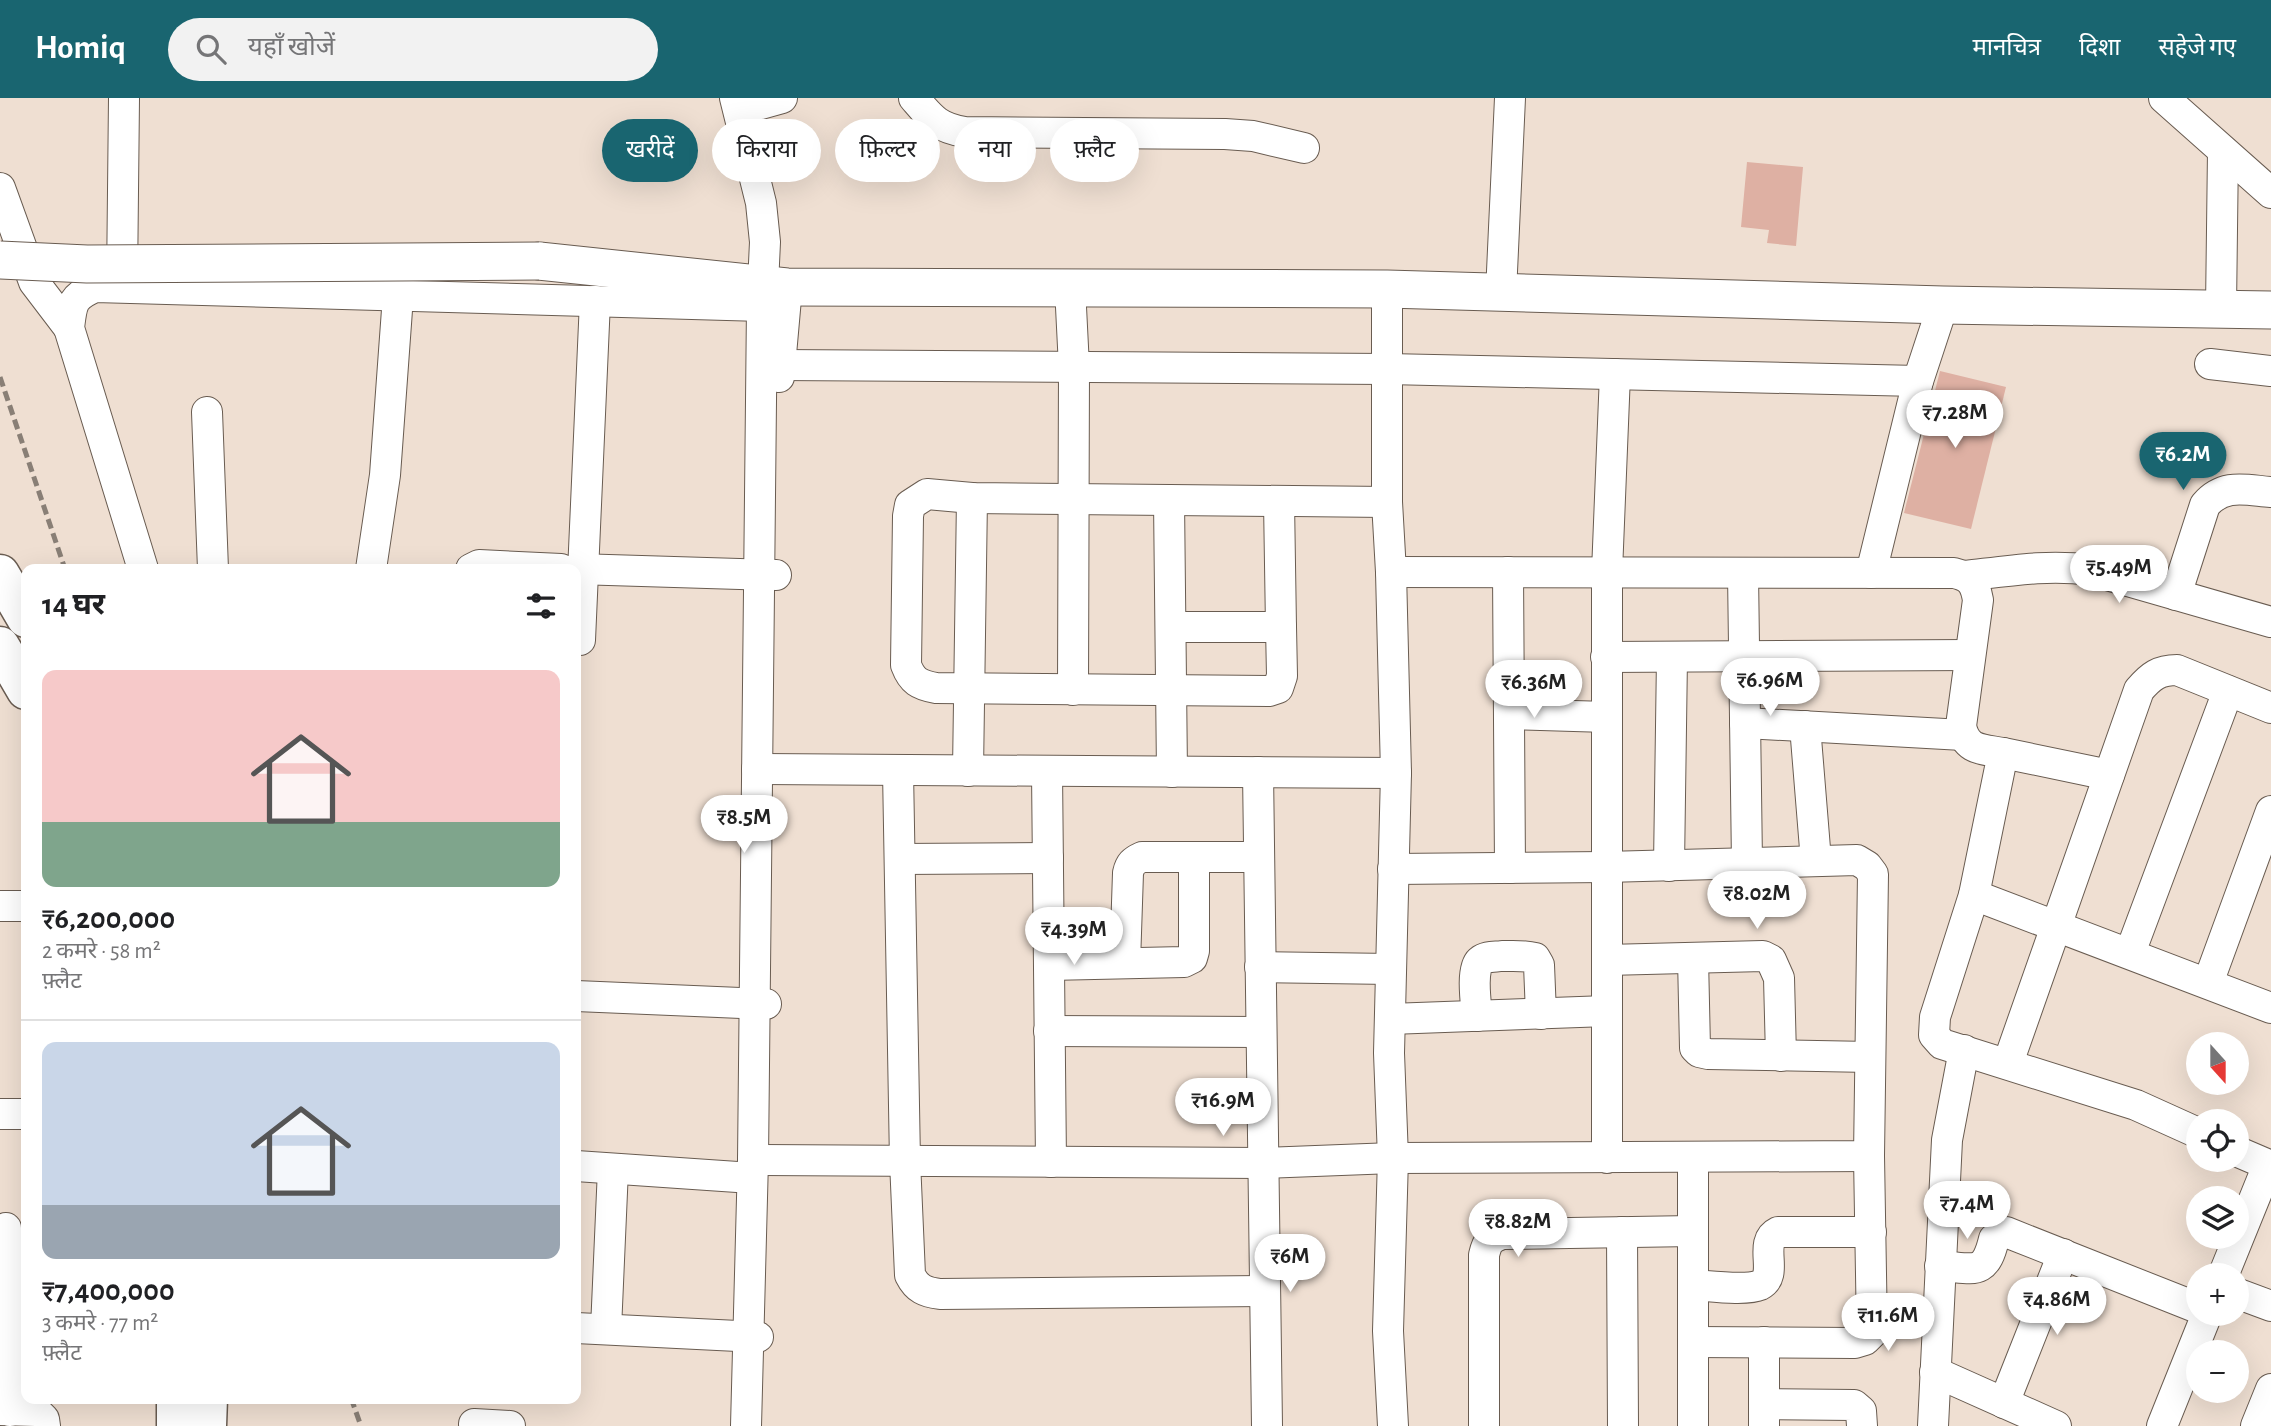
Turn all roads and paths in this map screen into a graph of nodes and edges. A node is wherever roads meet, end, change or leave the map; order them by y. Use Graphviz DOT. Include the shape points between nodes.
graph roads {
  1 [pos="124,98"];
  2 [pos="782,98"];
  3 [pos="914,98"];
  4 [pos="1510,98"];
  5 [pos="2164,98"];
  6 [pos="737,104"];
  7 [pos="1304,148"];
  8 [pos="2223,151"];
  9 [pos="0,188"];
  10 [pos="2271,193"];
  11 [pos="0,260"];
  12 [pos="1070,287"];
  13 [pos="122,288"];
  14 [pos="1387,289"];
  15 [pos="770,293"];
  16 [pos="1501,293"];
  17 [pos="398,296"];
  18 [pos="595,301"];
  19 [pos="1943,305"];
  20 [pos="2221,308"];
  21 [pos="2271,310"];
  22 [pos="69,328"];
  23 [pos="2210,364"];
  24 [pos="779,365"];
  25 [pos="1074,367"];
  26 [pos="1388,369"];
  27 [pos="2271,371"];
  28 [pos="1615,374"];
  29 [pos="1918,381"];
  30 [pos="207,412"];
  31 [pos="2271,492"];
  32 [pos="972,498"];
  33 [pos="1073,498"];
  34 [pos="1169,500"];
  35 [pos="1279,501"];
  36 [pos="1387,502"];
  37 [pos="140,564"];
  38 [pos="213,564"];
  39 [pos="372,564"];
  40 [pos="573,564"];
  41 [pos="581,569"];
  42 [pos="1391,572"];
  43 [pos="1508,572"];
  44 [pos="1607,572"];
  45 [pos="1743,573"];
  46 [pos="1871,573"];
  47 [pos="0,574"];
  48 [pos="767,575"];
  49 [pos="1966,576"];
  50 [pos="2176,595"];
  51 [pos="21,610"];
  52 [pos="2271,622"];
  53 [pos="1171,627"];
  54 [pos="1281,627"];
  55 [pos="0,646"];
  56 [pos="1970,655"];
  57 [pos="1606,657"];
  58 [pos="1672,657"];
  59 [pos="1744,657"];
  60 [pos="21,682"];
  61 [pos="969,688"];
  62 [pos="1073,690"];
  63 [pos="1171,691"];
  64 [pos="2228,691"];
  65 [pos="2271,708"];
  66 [pos="1509,713"];
  67 [pos="1606,717"];
  68 [pos="1745,723"];
  69 [pos="1805,726"];
  70 [pos="1963,735"];
  71 [pos="2003,753"];
  72 [pos="764,769"];
  73 [pos="898,771"];
  74 [pos="968,771"];
  75 [pos="1047,772"];
  76 [pos="1172,772"];
  77 [pos="1258,772"];
  78 [pos="1395,772"];
  79 [pos="2109,775"];
  80 [pos="2271,811"];
  81 [pos="1259,857"];
  82 [pos="1048,858"];
  83 [pos="1194,858"];
  84 [pos="900,859"];
  85 [pos="1815,861"];
  86 [pos="1747,863"];
  87 [pos="1669,866"];
  88 [pos="1606,867"];
  89 [pos="1510,868"];
  90 [pos="1393,869"];
  91 [pos="1974,895"];
  92 [pos="0,906"];
  93 [pos="21,906"];
  94 [pos="2055,924"];
  95 [pos="2130,953"];
  96 [pos="1693,958"];
  97 [pos="1607,960"];
  98 [pos="1125,963"];
  99 [pos="1049,965"];
  100 [pos="1260,967"];
  101 [pos="1391,969"];
  102 [pos="2208,984"];
  103 [pos="581,996"];
  104 [pos="760,1004"];
  105 [pos="2271,1008"];
  106 [pos="1607,1012"];
  107 [pos="1541,1014"];
  108 [pos="1477,1016"];
  109 [pos="1390,1019"];
  110 [pos="1049,1031"];
  111 [pos="1261,1032"];
  112 [pos="1964,1050"];
  113 [pos="1781,1056"];
  114 [pos="1870,1057"];
  115 [pos="2007,1063"];
  116 [pos="0,1114"];
  117 [pos="21,1114"];
  118 [pos="2186,1128"];
  119 [pos="1869,1156"];
  120 [pos="1693,1157"];
  121 [pos="2249,1157"];
  122 [pos="1393,1158"];
  123 [pos="1607,1158"];
  124 [pos="905,1161"];
  125 [pos="1051,1162"];
  126 [pos="1262,1163"];
  127 [pos="581,1166"];
  128 [pos="757,1166"];
  129 [pos="2269,1166"];
  130 [pos="613,1169"];
  131 [pos="6,1228"];
  132 [pos="1693,1231"];
  133 [pos="1622,1232"];
  134 [pos="1871,1232"];
  135 [pos="2063,1254"];
  136 [pos="2228,1263"];
  137 [pos="1940,1266"];
  138 [pos="1693,1285"];
  139 [pos="1264,1291"];
  140 [pos="2249,1298"];
  141 [pos="2186,1303"];
  142 [pos="2271,1306"];
  143 [pos="2202,1326"];
  144 [pos="581,1328"];
  145 [pos="606,1329"];
  146 [pos="753,1336"];
  147 [pos="1693,1342"];
  148 [pos="1764,1342"];
  149 [pos="1935,1372"];
  150 [pos="2271,1389"];
  151 [pos="2004,1403"];
  152 [pos="176,1404"];
  153 [pos="208,1404"];
  154 [pos="5,1410"];
  155 [pos="1764,1415"];
  156 [pos="474,1424"];
  157 [pos="46,1426"];
  158 [pos="176,1426"];
  159 [pos="208,1426"];
  160 [pos="510,1426"];
  161 [pos="746,1426"];
  162 [pos="756,1426"];
  163 [pos="1267,1426"];
  164 [pos="1393,1426"];
  165 [pos="1484,1426"];
  166 [pos="1623,1426"];
  167 [pos="1693,1426"];
  168 [pos="1863,1426"];
  169 [pos="1933,1426"];
  170 [pos="2056,1426"];
  171 [pos="2162,1426"];
  172 [pos="2256,1426"];
  1 -- 13 [label="street"];
  2 -- 6 [label="street"];
  3 -- 7 [label="street" via="936,123 965,132 1225,134"];
  4 -- 16 [label="street"];
  5 -- 8 [label="street"];
  6 -- 15 [label="street" via="761,203"];
  8 -- 10 [label="street"];
  8 -- 20 [label="street"];
  9 -- 22 [label="street" via="34,282"];
  11 -- 15 [label="main road, bridge" via="87,264 539,261"];
  12 -- 14 [label="main road"];
  12 -- 15 [label="main road"];
  12 -- 25 [label="street"];
  13 -- 17 [label="street"];
  13 -- 22 [label="street" via="95,287 79,294 71,308"];
  14 -- 16 [label="main road"];
  14 -- 26 [label="street"];
  15 -- 18 [label="street"];
  15 -- 24 [label="street"];
  15 -- 48 [label="street"];
  16 -- 19 [label="main road"];
  17 -- 18 [label="street"];
  17 -- 39 [label="street" via="385,475"];
  18 -- 40 [label="street"];
  19 -- 20 [label="main road"];
  19 -- 29 [label="street"];
  20 -- 21 [label="main road"];
  22 -- 37 [label="street"];
  23 -- 27 [label="street"];
  24 -- 25 [label="street"];
  24 -- 48 [label="street"];
  25 -- 26 [label="street"];
  25 -- 33 [label="street"];
  26 -- 28 [label="street"];
  26 -- 36 [label="street"];
  28 -- 29 [label="street"];
  28 -- 44 [label="street"];
  29 -- 46 [label="street"];
  30 -- 38 [label="street"];
  31 -- 50 [label="street" via="2223,491 2214,495 2205,505"];
  32 -- 33 [label="street"];
  32 -- 61 [label="street"];
  32 -- 61 [label="street" via="927,494 910,505 908,516 906,665 920,685"];
  33 -- 34 [label="street"];
  33 -- 62 [label="street"];
  34 -- 35 [label="street"];
  34 -- 53 [label="street"];
  35 -- 36 [label="street"];
  35 -- 54 [label="street"];
  36 -- 42 [label="street"];
  41 -- 48 [label="street"];
  42 -- 43 [label="street"];
  42 -- 78 [label="street"];
  43 -- 44 [label="street"];
  43 -- 66 [label="street"];
  44 -- 45 [label="street"];
  44 -- 57 [label="street"];
  45 -- 46 [label="street"];
  45 -- 59 [label="street"];
  46 -- 49 [label="street"];
  47 -- 51 [label="highway"];
  48 -- 72 [label="street"];
  49 -- 50 [label="street" via="2066,567"];
  49 -- 56 [label="street" via="1975,585 1978,600"];
  50 -- 52 [label="street"];
  53 -- 54 [label="street"];
  53 -- 63 [label="street"];
  54 -- 63 [label="street" via="1278,688"];
  55 -- 60 [label="highway"];
  56 -- 59 [label="street"];
  56 -- 70 [label="street"];
  57 -- 58 [label="street"];
  57 -- 67 [label="street"];
  58 -- 59 [label="street"];
  58 -- 87 [label="street"];
  59 -- 68 [label="street"];
  61 -- 62 [label="street"];
  61 -- 74 [label="street"];
  62 -- 63 [label="street"];
  63 -- 76 [label="street"];
  64 -- 65 [label="street"];
  64 -- 79 [label="street" via="2177,670 2162,670 2148,679 2139,690"];
  64 -- 95 [label="street"];
  66 -- 67 [label="street"];
  66 -- 89 [label="street"];
  67 -- 88 [label="street"];
  68 -- 69 [label="street"];
  68 -- 86 [label="street"];
  69 -- 70 [label="street"];
  69 -- 85 [label="street"];
  70 -- 71 [label="street" via="1975,747"];
  71 -- 79 [label="street"];
  71 -- 91 [label="street"];
  72 -- 73 [label="street"];
  72 -- 104 [label="street"];
  73 -- 74 [label="street"];
  73 -- 84 [label="street"];
  74 -- 75 [label="street"];
  75 -- 76 [label="street"];
  75 -- 82 [label="street"];
  76 -- 77 [label="street"];
  77 -- 78 [label="street"];
  77 -- 81 [label="street"];
  78 -- 90 [label="street"];
  79 -- 94 [label="street"];
  80 -- 102 [label="street"];
  81 -- 83 [label="street"];
  81 -- 100 [label="street"];
  82 -- 84 [label="street"];
  82 -- 99 [label="street"];
  83 -- 98 [label="street" via="1142,858 1129,865"];
  83 -- 98 [label="street" via="1192,958"];
  84 -- 124 [label="street"];
  85 -- 86 [label="street"];
  85 -- 114 [label="street" via="1857,860 1873,874"];
  86 -- 87 [label="street"];
  87 -- 88 [label="street"];
  88 -- 89 [label="street"];
  88 -- 97 [label="street"];
  89 -- 90 [label="street"];
  90 -- 101 [label="street"];
  91 -- 94 [label="street"];
  91 -- 112 [label="street" via="1935,1017 1934,1035 1942,1044"];
  92 -- 93 [label="street"];
  94 -- 95 [label="street"];
  94 -- 115 [label="street"];
  95 -- 102 [label="street"];
  96 -- 97 [label="street"];
  96 -- 113 [label="street" via="1763,956 1771,960 1779,978"];
  96 -- 113 [label="street" via="1695,1048 1707,1054"];
  97 -- 106 [label="street"];
  98 -- 99 [label="street"];
  99 -- 110 [label="street"];
  100 -- 101 [label="street"];
  100 -- 111 [label="street"];
  101 -- 109 [label="street"];
  102 -- 105 [label="street"];
  103 -- 104 [label="street"];
  104 -- 128 [label="street"];
  106 -- 107 [label="street"];
  106 -- 123 [label="street"];
  107 -- 108 [label="street"];
  107 -- 108 [label="street" via="1539,965 1525,955 1487,957 1476,966"];
  108 -- 109 [label="street"];
  109 -- 122 [label="street"];
  110 -- 111 [label="street"];
  110 -- 125 [label="street"];
  111 -- 126 [label="street"];
  112 -- 115 [label="street"];
  112 -- 137 [label="street" via="1947,1140"];
  113 -- 114 [label="street"];
  114 -- 119 [label="street"];
  115 -- 118 [label="street" via="2136,1105"];
  116 -- 117 [label="street"];
  119 -- 120 [label="street"];
  119 -- 134 [label="street"];
  120 -- 123 [label="street"];
  120 -- 132 [label="street"];
  121 -- 129 [label="street"];
  122 -- 123 [label="street"];
  122 -- 126 [label="street"];
  122 -- 164 [label="street" via="1388,1331"];
  124 -- 125 [label="street"];
  124 -- 128 [label="street"];
  124 -- 139 [label="street" via="910,1275 915,1286 925,1292"];
  125 -- 126 [label="street"];
  126 -- 139 [label="street"];
  127 -- 130 [label="street"];
  128 -- 130 [label="street"];
  128 -- 146 [label="street"];
  129 -- 136 [label="street"];
  130 -- 145 [label="street"];
  131 -- 154 [label="street"];
  132 -- 133 [label="street"];
  132 -- 138 [label="street"];
  133 -- 165 [label="street" via="1503,1234 1487,1243"];
  133 -- 166 [label="street"];
  134 -- 138 [label="street" via="1777,1232 1768,1240 1768,1272 1761,1284"];
  134 -- 148 [label="street" via="1872,1333 1855,1343"];
  135 -- 137 [label="street" via="2007,1232 1994,1239 1987,1262 1980,1267"];
  135 -- 141 [label="street"];
  135 -- 151 [label="street"];
  137 -- 149 [label="street"];
  138 -- 147 [label="street"];
  139 -- 163 [label="street"];
  140 -- 142 [label="street"];
  143 -- 171 [label="street"];
  144 -- 145 [label="street"];
  145 -- 146 [label="street"];
  146 -- 161 [label="street"];
  146 -- 162 [label="street"];
  147 -- 148 [label="street"];
  147 -- 167 [label="street"];
  148 -- 155 [label="street"];
  149 -- 151 [label="street"];
  149 -- 169 [label="street"];
  150 -- 172 [label="street"];
  151 -- 170 [label="street"];
  152 -- 158 [label="highway"];
  153 -- 159 [label="highway"];
  154 -- 157 [label="street" via="36,1411"];
  155 -- 168 [label="street" via="1854,1405 1861,1411"];
  156 -- 160 [label="street"];
}
